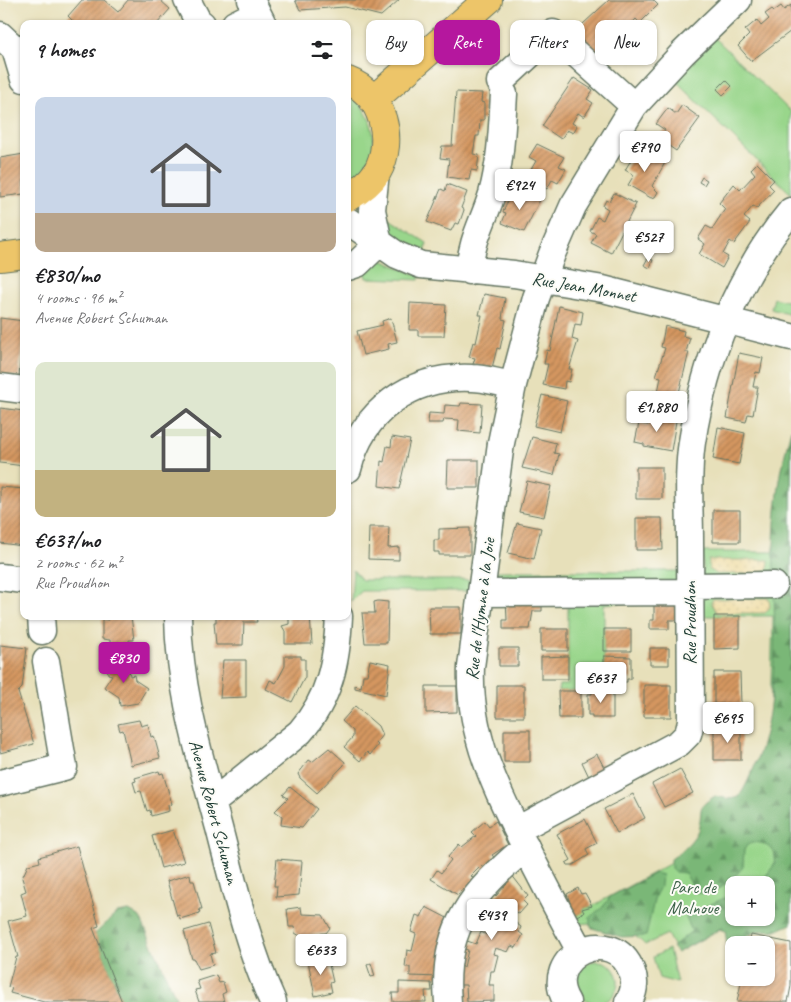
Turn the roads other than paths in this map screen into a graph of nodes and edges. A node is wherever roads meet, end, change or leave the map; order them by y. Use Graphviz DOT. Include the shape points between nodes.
graph roads {
  1 [pos="187,0"];
  2 [pos="488,0"];
  3 [pos="738,0"];
  4 [pos="197,20"];
  5 [pos="0,35"];
  6 [pos="20,66"];
  7 [pos="351,82"];
  8 [pos="373,100"];
  9 [pos="634,106"];
  10 [pos="376,172"];
  11 [pos="351,195"];
  12 [pos="791,212"];
  13 [pos="351,224"];
  14 [pos="379,243"];
  15 [pos="20,254"];
  16 [pos="0,256"];
  17 [pos="351,266"];
  18 [pos="469,271"];
  19 [pos="543,279"];
  20 [pos="727,319"];
  21 [pos="791,337"];
  22 [pos="513,385"];
  23 [pos="0,387"];
  24 [pos="20,390"];
  25 [pos="351,456"];
  26 [pos="0,577"];
  27 [pos="20,580"];
  28 [pos="774,585"];
  29 [pos="690,589"];
  30 [pos="481,592"];
  31 [pos="178,620"];
  32 [pos="339,620"];
  33 [pos="46,661"];
  34 [pos="0,784"];
  35 [pos="212,803"];
  36 [pos="521,838"];
  37 [pos="580,951"];
  38 [pos="564,1001"];
  39 [pos="273,1002"];
  40 [pos="448,1002"];
  41 [pos="628,1002"];
  1 -- 4 [label="street"];
  2 -- 8 [label="main road"];
  3 -- 9 [label="street, Rue de l'Hymne à la Joie"];
  5 -- 6 [label="street" via="15,49"];
  7 -- 8 [label="main road"];
  8 -- 10 [label="main road" via="382,117 386,136 384,155"];
  9 -- 18 [label="street" via="553,33 502,88 492,194 471,248"];
  9 -- 19 [label="street, Rue de l'Hymne à la Joie" via="572,206"];
  10 -- 11 [label="main road"];
  10 -- 14 [label="street" via="372,210"];
  12 -- 20 [label="street, Rue Proudhon" via="745,279"];
  13 -- 14 [label="street, Rue Jean Monnet"];
  14 -- 17 [label="street" via="358,264"];
  14 -- 18 [label="street, Rue Jean Monnet" via="421,265"];
  15 -- 16 [label="main road"];
  18 -- 19 [label="street, Rue Jean Monnet"];
  19 -- 20 [label="street, Rue Jean Monnet" via="603,289"];
  19 -- 22 [label="street, Rue de l'Hymne à la Joie"];
  20 -- 21 [label="street, Rue Jean Monnet"];
  20 -- 29 [label="street, Rue Proudhon" via="709,365 692,442 689,471"];
  22 -- 25 [label="street" via="472,378 443,379 414,387 388,403 367,423"];
  22 -- 30 [label="street, Rue de l'Hymne à la Joie" via="501,443"];
  23 -- 24 [label="street"];
  26 -- 27 [label="street"];
  28 -- 29 [label="street"];
  29 -- 30 [label="street"];
  29 -- 36 [label="street, Rue Proudhon" via="691,722 685,738"];
  30 -- 36 [label="street, Rue de l'Hymne à la Joie" via="471,668 471,701 486,764"];
  31 -- 35 [label="street, Avenue Robert Schuman" via="187,706"];
  32 -- 35 [label="street" via="334,669 324,697 310,721"];
  33 -- 34 [label="street" via="64,767"];
  35 -- 39 [label="street, Avenue Robert Schuman" via="256,960"];
  36 -- 37 [label="street, Rue de l'Hymne à la Joie"];
  36 -- 40 [label="street, Rue Proudhon" via="464,912 449,961"];
  37 -- 38 [label="street" via="567,963 563,972 561,987"];
  37 -- 41 [label="street" via="603,947 622,956 634,976"];
}
